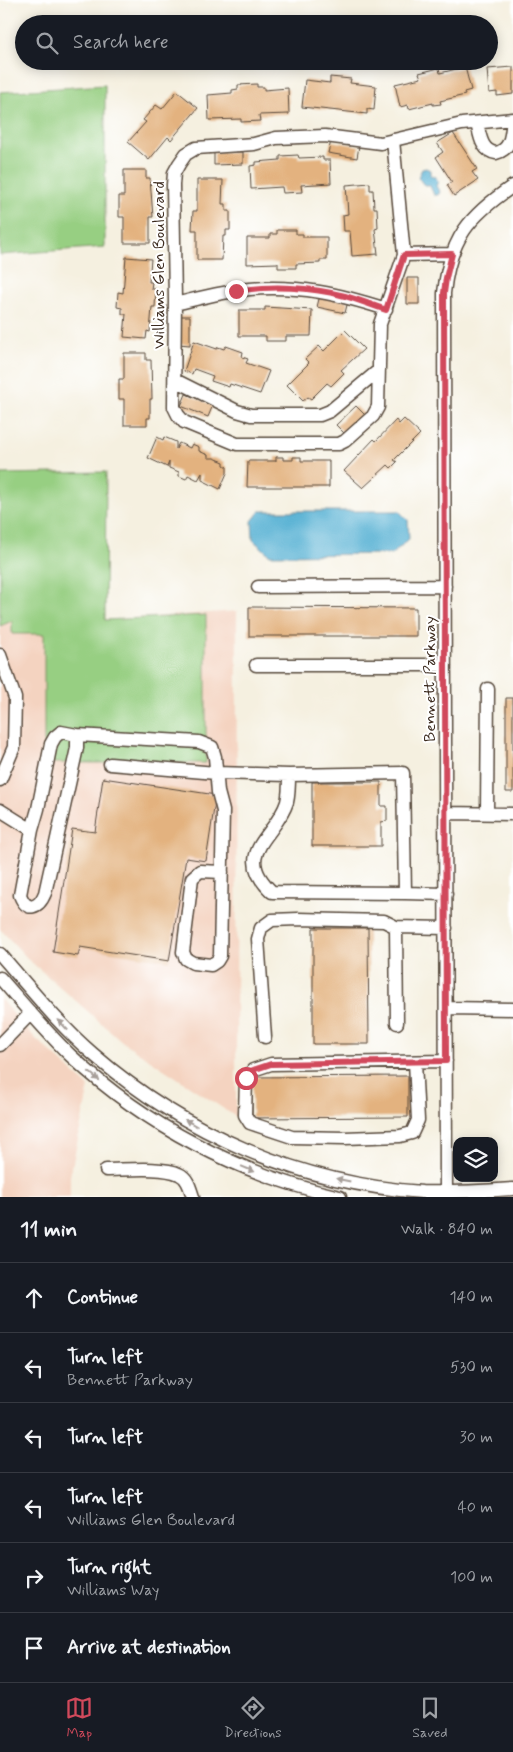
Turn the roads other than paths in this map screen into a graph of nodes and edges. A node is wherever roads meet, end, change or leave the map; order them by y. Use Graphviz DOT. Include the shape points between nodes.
graph roads {
  1 [pos="513,120"];
  2 [pos="477,123"];
  3 [pos="393,140"];
  4 [pos="513,186"];
  5 [pos="452,254"];
  6 [pos="404,255"];
  7 [pos="175,304"];
  8 [pos="386,310"];
  9 [pos="379,370"];
  10 [pos="174,380"];
  11 [pos="445,586"];
  12 [pos="258,587"];
  13 [pos="0,656"];
  14 [pos="256,665"];
  15 [pos="445,665"];
  16 [pos="488,689"];
  17 [pos="76,735"];
  18 [pos="110,764"];
  19 [pos="216,773"];
  20 [pos="289,774"];
  21 [pos="0,780"];
  22 [pos="0,810"];
  23 [pos="446,813"];
  24 [pos="487,813"];
  25 [pos="513,814"];
  26 [pos="32,830"];
  27 [pos="222,872"];
  28 [pos="405,893"];
  29 [pos="446,894"];
  30 [pos="396,927"];
  31 [pos="446,928"];
  32 [pos="0,954"];
  33 [pos="0,978"];
  34 [pos="446,1008"];
  35 [pos="513,1009"];
  36 [pos="31,1013"];
  37 [pos="397,1023"];
  38 [pos="265,1037"];
  39 [pos="0,1044"];
  40 [pos="446,1061"];
  41 [pos="415,1062"];
  42 [pos="106,1170"];
  43 [pos="513,1189"];
  44 [pos="446,1195"];
  45 [pos="193,1197"];
  46 [pos="340,1197"];
  1 -- 2 [label="street, Williams Glen Boulevard"];
  1 -- 2 [label="street" via="507,148 496,153 487,150"];
  2 -- 3 [label="street, Williams Glen Boulevard"];
  3 -- 6 [label="street, Williams Glen Boulevard"];
  3 -- 7 [label="street, Williams Glen Boulevard" via="381,143 325,136 276,138 254,144 196,148 186,154 174,173 173,185"];
  4 -- 5 [label="street, Bennett Parkway" via="478,212 461,234"];
  5 -- 6 [label="street"];
  5 -- 11 [label="street, Bennett Parkway" via="444,293"];
  6 -- 8 [label="street, Williams Glen Boulevard"];
  7 -- 8 [label="street" via="251,289 305,289 345,296"];
  7 -- 10 [label="street, Williams Glen Boulevard"];
  8 -- 9 [label="street, Williams Glen Boulevard" via="380,324"];
  9 -- 10 [label="street" via="330,411 320,415 251,415"];
  9 -- 10 [label="street, Williams Glen Boulevard" via="378,407 373,416 339,444 236,444 184,422 174,407"];
  11 -- 12 [label="street"];
  11 -- 15 [label="street, Bennett Parkway"];
  13 -- 21 [label="street" via="15,698 15,708 14,747"];
  14 -- 15 [label="street"];
  15 -- 23 [label="street, Bennett Parkway"];
  16 -- 24 [label="street"];
  17 -- 19 [label="street" via="199,742 212,747"];
  17 -- 26 [label="street" via="61,732 51,744"];
  17 -- 26 [label="street" via="77,748 45,893 36,906 28,906 20,895"];
  18 -- 19 [label="street"];
  19 -- 20 [label="street"];
  19 -- 27 [label="street" via="223,811"];
  20 -- 28 [label="street" via="404,773"];
  20 -- 28 [label="street" via="287,801 257,850 255,862 264,885 272,892"];
  22 -- 26 [label="street"];
  23 -- 24 [label="street"];
  23 -- 29 [label="street, Bennett Parkway"];
  24 -- 25 [label="street"];
  27 -- 27 [label="street" via="220,956 211,964 193,963 186,960 183,952 192,878 200,871"];
  28 -- 29 [label="street"];
  29 -- 31 [label="street, Bennett Parkway"];
  30 -- 31 [label="street"];
  30 -- 37 [label="street"];
  30 -- 38 [label="street" via="384,921 298,919 272,920 261,928 258,939"];
  31 -- 34 [label="street, Bennett Parkway"];
  44 -- 32 [label="street, one-way" via="319,1175 238,1147 194,1125 149,1097 92,1053"];
  33 -- 36 [label="street"];
  34 -- 35 [label="street"];
  34 -- 40 [label="street, Bennett Parkway"];
  36 -- 39 [label="street"];
  36 -- 46 [label="street, one-way" via="72,1057 112,1091 180,1136 248,1169"];
  40 -- 41 [label="street"];
  40 -- 44 [label="street, Bennett Parkway"];
  41 -- 41 [label="street" via="271,1064 253,1070 246,1078 245,1115 250,1123 292,1137 400,1136 412,1132 418,1120"];
  42 -- 45 [label="street" via="165,1170 179,1174 189,1183"];
  43 -- 44 [label="street"];
}
